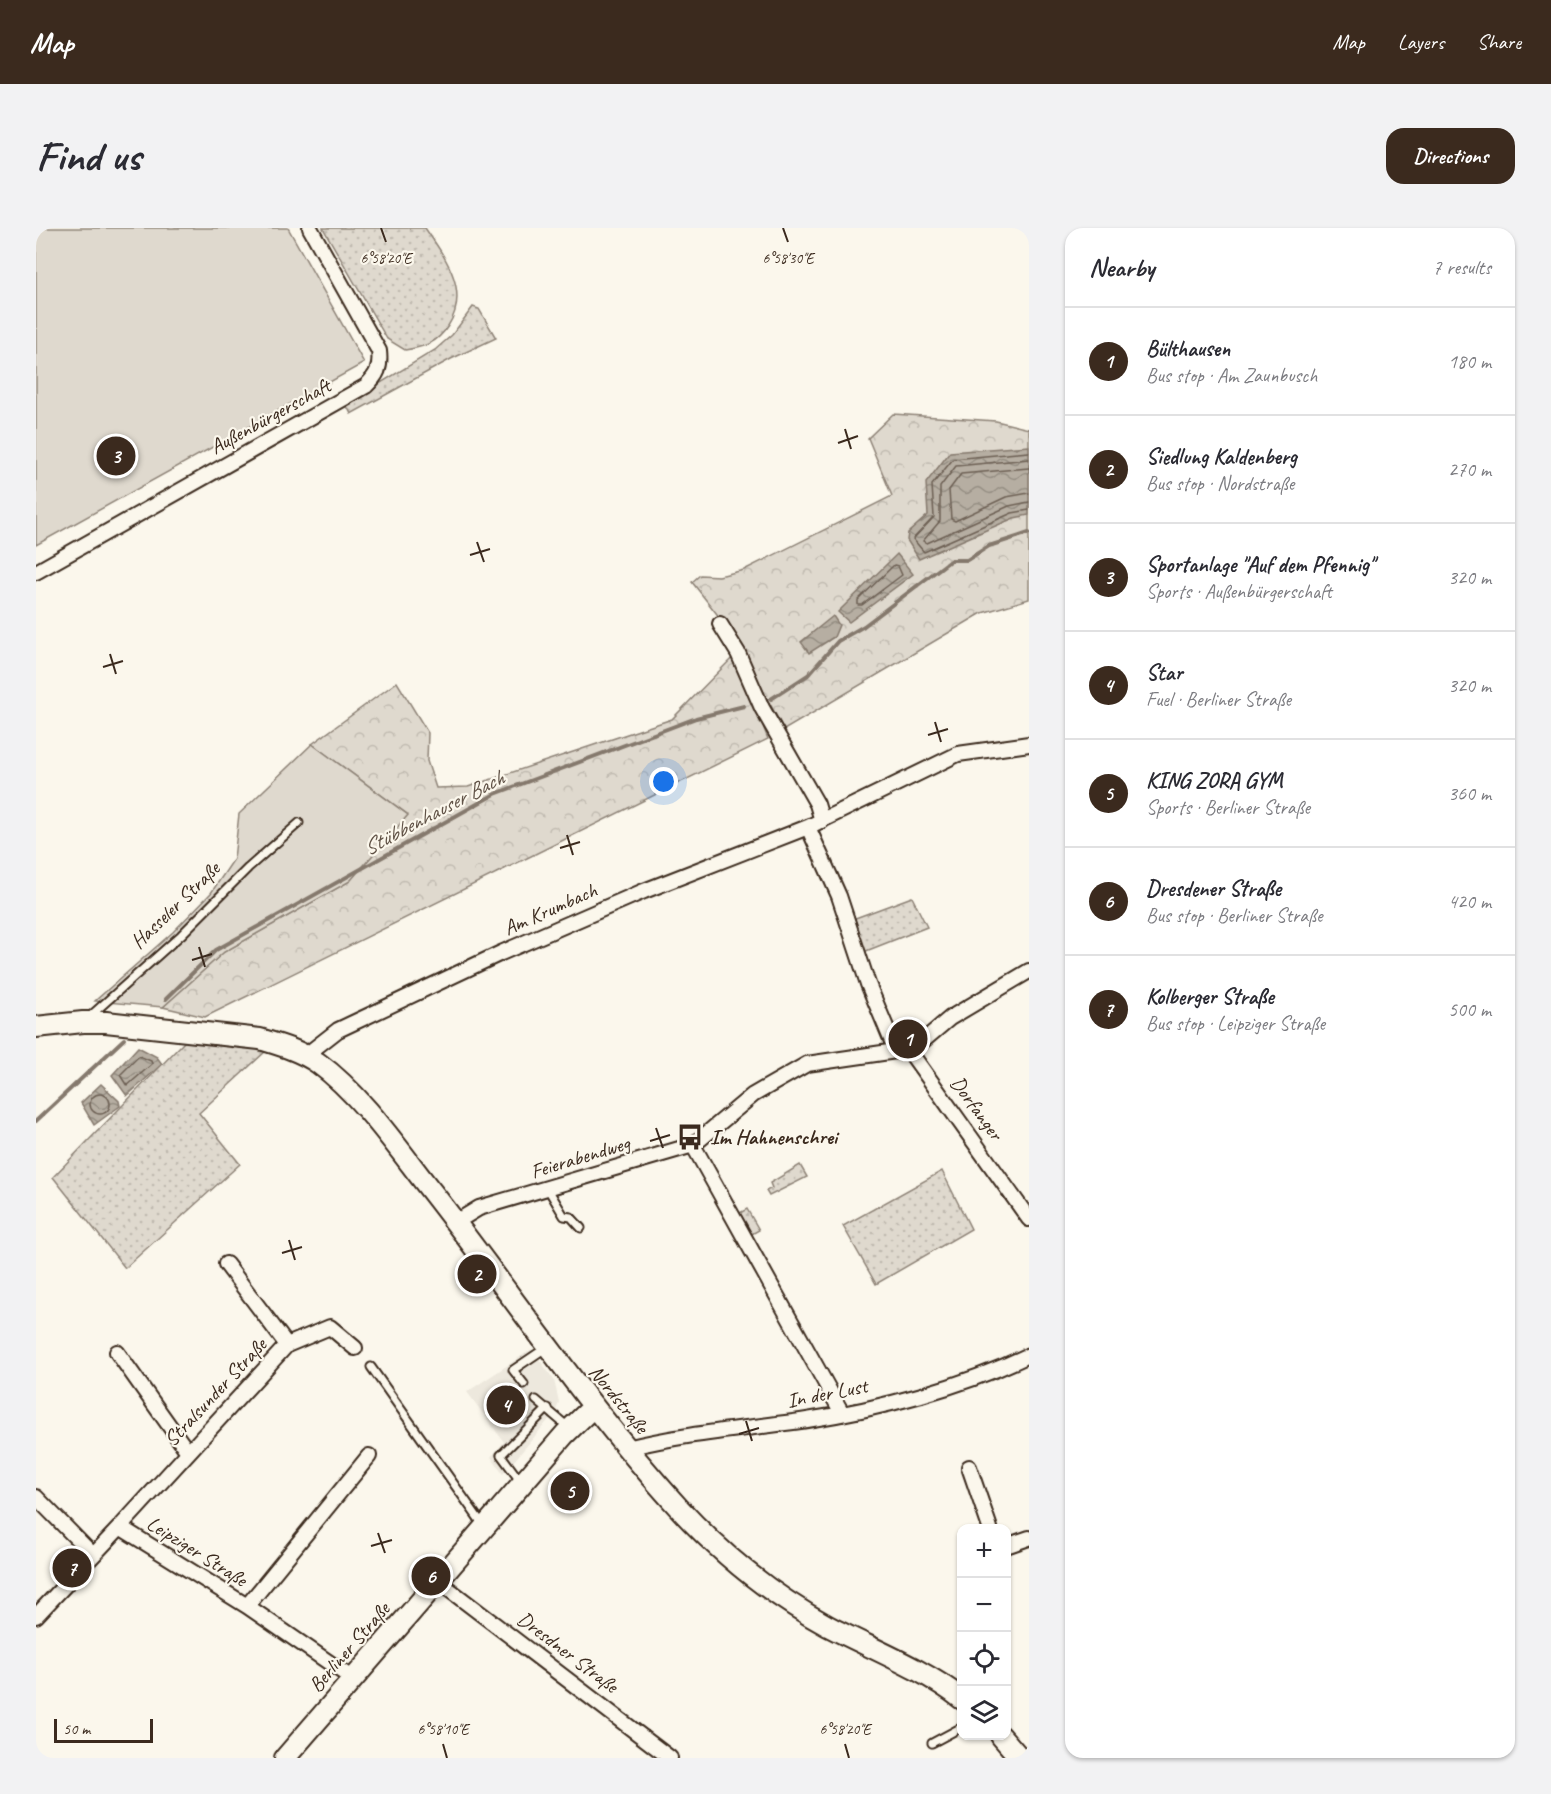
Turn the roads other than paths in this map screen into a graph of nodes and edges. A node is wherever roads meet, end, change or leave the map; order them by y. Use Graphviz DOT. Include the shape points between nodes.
graph roads {
  1 [pos="310,228"];
  2 [pos="36,572"];
  3 [pos="720,624"];
  4 [pos="1029,744"];
  5 [pos="822,821"];
  6 [pos="299,823"];
  7 [pos="808,827"];
  8 [pos="1029,971"];
  9 [pos="83,1022"];
  10 [pos="36,1027"];
  11 [pos="903,1051"];
  12 [pos="306,1055"];
  13 [pos="693,1145"];
  14 [pos="548,1189"];
  15 [pos="1029,1219"];
  16 [pos="456,1222"];
  17 [pos="581,1228"];
  18 [pos="226,1264"];
  19 [pos="287,1345"];
  20 [pos="547,1347"];
  21 [pos="355,1348"];
  22 [pos="117,1352"];
  23 [pos="1029,1355"];
  24 [pos="371,1367"];
  25 [pos="524,1384"];
  26 [pos="536,1400"];
  27 [pos="593,1407"];
  28 [pos="548,1408"];
  29 [pos="842,1413"];
  30 [pos="571,1429"];
  31 [pos="627,1448"];
  32 [pos="188,1452"];
  33 [pos="369,1456"];
  34 [pos="969,1467"];
  35 [pos="522,1484"];
  36 [pos="36,1497"];
  37 [pos="989,1524"];
  38 [pos="120,1527"];
  39 [pos="485,1527"];
  40 [pos="1029,1538"];
  41 [pos="1011,1544"];
  42 [pos="92,1554"];
  43 [pos="438,1581"];
  44 [pos="247,1606"];
  45 [pos="36,1616"];
  46 [pos="353,1679"];
  47 [pos="957,1696"];
  48 [pos="957,1730"];
  49 [pos="1004,1740"];
  50 [pos="932,1743"];
  51 [pos="287,1758"];
  52 [pos="670,1758"];
  53 [pos="1020,1758"];
  1 -- 2 [label="street, Außenbürgerschaft" via="379,351 381,365 376,375 366,386"];
  3 -- 5 [label="street" via="817,804"];
  4 -- 5 [label="street, Am Krumbach" via="958,754"];
  5 -- 7 [label="street, Am Krumbach"];
  6 -- 9 [label="lane, Hasseler Straße"];
  7 -- 11 [label="street, Dorfanger" via="840,896 868,984"];
  7 -- 12 [label="street, Am Krumbach" via="551,930 338,1030"];
  8 -- 11 [label="street"];
  9 -- 10 [label="main road"];
  9 -- 12 [label="main road" via="260,1039"];
  11 -- 13 [label="street, Feierabendweg" via="807,1064 753,1095"];
  11 -- 15 [label="street, Dorfanger"];
  12 -- 16 [label="main road, Nordstraße" via="331,1074 372,1118"];
  13 -- 14 [label="street, Feierabendweg"];
  13 -- 29 [label="street"];
  14 -- 16 [label="street, Feierabendweg" via="479,1208"];
  14 -- 17 [label="lane" via="564,1216 572,1216"];
  16 -- 20 [label="main road, Nordstraße"];
  18 -- 19 [label="street"];
  19 -- 21 [label="street, Stralsunder Straße" via="330,1327"];
  19 -- 32 [label="street, Stralsunder Straße"];
  20 -- 25 [label="lane" via="513,1370"];
  20 -- 27 [label="main road, Nordstraße"];
  22 -- 32 [label="street"];
  23 -- 29 [label="street, In der Lust" via="919,1396"];
  24 -- 39 [label="lane"];
  26 -- 28 [label="lane"];
  27 -- 30 [label="main road, Berliner Straße"];
  27 -- 31 [label="main road, Nordstraße"];
  28 -- 30 [label="lane"];
  28 -- 35 [label="lane" via="501,1455"];
  29 -- 31 [label="street, In der Lust" via="690,1434"];
  30 -- 35 [label="main road, Berliner Straße"];
  31 -- 47 [label="main road, Nordstraße" via="711,1541 754,1578 825,1624"];
  32 -- 38 [label="street, Stralsunder Straße"];
  33 -- 44 [label="street"];
  34 -- 37 [label="street"];
  35 -- 39 [label="main road, Berliner Straße"];
  36 -- 42 [label="street"];
  38 -- 42 [label="street, Leipziger Straße"];
  38 -- 44 [label="street, Leipziger Straße"];
  39 -- 43 [label="main road, Berliner Straße"];
  40 -- 41 [label="street"];
  42 -- 45 [label="street, Leipziger Straße"];
  43 -- 46 [label="main road, Berliner Straße"];
  43 -- 52 [label="street, Dresdner Straße"];
  44 -- 46 [label="street, Leipziger Straße"];
  46 -- 51 [label="main road, Berliner Straße"];
  48 -- 50 [label="lane"];
  49 -- 53 [label="main road"];
}
